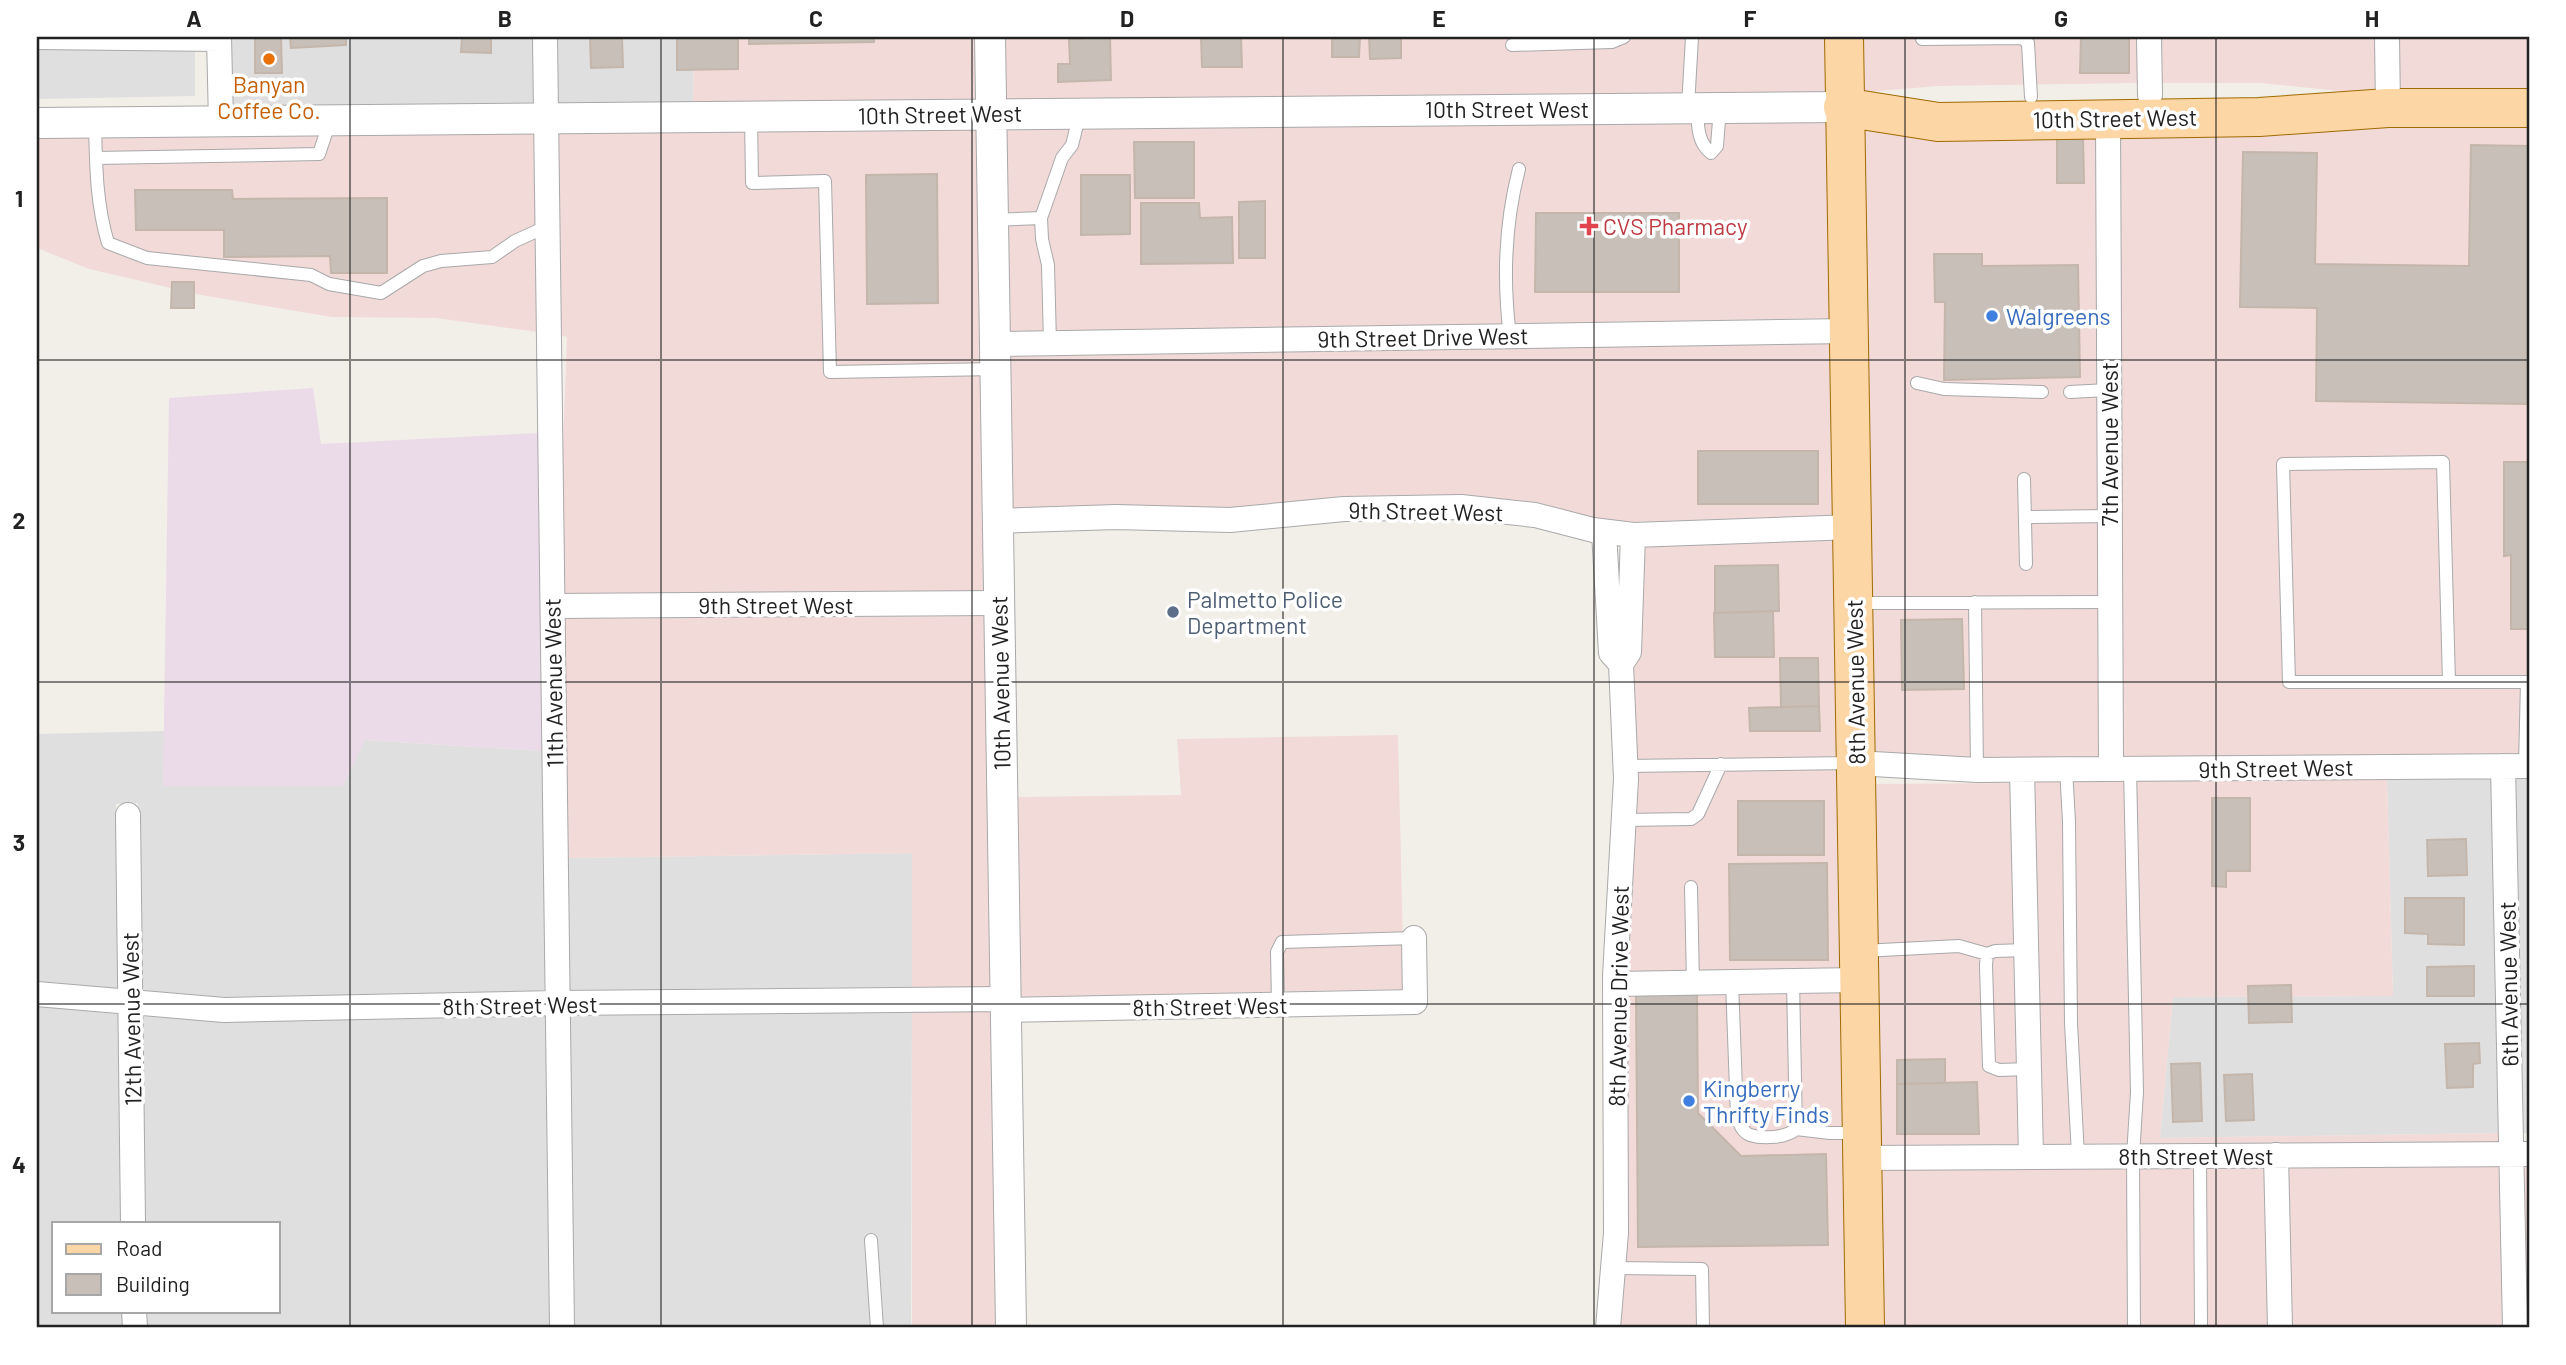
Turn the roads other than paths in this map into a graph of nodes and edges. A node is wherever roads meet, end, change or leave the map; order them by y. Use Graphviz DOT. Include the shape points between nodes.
graph roads {
  1 [pos="37,37"];
  2 [pos="545,37"];
  3 [pos="990,37"];
  4 [pos="1624,37"];
  5 [pos="1692,37"];
  6 [pos="1843,37"];
  7 [pos="2149,37"];
  8 [pos="2387,37"];
  9 [pos="219,38"];
  10 [pos="1922,39"];
  11 [pos="1512,45"];
  12 [pos="2150,95"];
  13 [pos="2031,97"];
  14 [pos="1843,107"];
  15 [pos="1702,108"];
  16 [pos="2388,108"];
  17 [pos="2529,108"];
  18 [pos="1080,113"];
  19 [pos="990,114"];
  20 [pos="751,117"];
  21 [pos="2108,118"];
  22 [pos="546,119"];
  23 [pos="330,121"];
  24 [pos="221,122"];
  25 [pos="37,123"];
  26 [pos="95,123"];
  27 [pos="96,158"];
  28 [pos="1519,169"];
  29 [pos="1041,218"];
  30 [pos="993,220"];
  31 [pos="548,226"];
  32 [pos="1850,331"];
  33 [pos="1510,336"];
  34 [pos="1051,343"];
  35 [pos="996,357"];
  36 [pos="1917,383"];
  37 [pos="2108,390"];
  38 [pos="2070,391"];
  39 [pos="2042,392"];
  40 [pos="2024,479"];
  41 [pos="2109,516"];
  42 [pos="2025,517"];
  43 [pos="997,520"];
  44 [pos="1853,527"];
  45 [pos="1604,532"];
  46 [pos="1633,535"];
  47 [pos="2026,564"];
  48 [pos="1975,602"];
  49 [pos="2110,602"];
  50 [pos="999,603"];
  51 [pos="1854,603"];
  52 [pos="553,606"];
  53 [pos="1621,664"];
  54 [pos="2449,682"];
  55 [pos="2528,682"];
  56 [pos="1856,763"];
  57 [pos="1721,764"];
  58 [pos="1625,766"];
  59 [pos="2519,766"];
  60 [pos="2066,769"];
  61 [pos="2120,769"];
  62 [pos="1977,770"];
  63 [pos="2022,770"];
  64 [pos="128,816"];
  65 [pos="1625,820"];
  66 [pos="1691,887"];
  67 [pos="1414,937"];
  68 [pos="2026,950"];
  69 [pos="1987,954"];
  70 [pos="1858,966"];
  71 [pos="1793,981"];
  72 [pos="1732,982"];
  73 [pos="1692,983"];
  74 [pos="1615,984"];
  75 [pos="37,994"];
  76 [pos="130,1002"];
  77 [pos="557,1003"];
  78 [pos="1278,1004"];
  79 [pos="1005,1005"];
  80 [pos="2029,1069"];
  81 [pos="1796,1129"];
  82 [pos="1862,1145"];
  83 [pos="2520,1154"];
  84 [pos="2200,1155"];
  85 [pos="2276,1155"];
  86 [pos="2031,1156"];
  87 [pos="2078,1156"];
  88 [pos="2133,1156"];
  89 [pos="133,1222"];
  90 [pos="871,1240"];
  91 [pos="1613,1268"];
  92 [pos="562,1328"];
  93 [pos="877,1328"];
  94 [pos="1011,1328"];
  95 [pos="1608,1328"];
  96 [pos="1703,1328"];
  97 [pos="1865,1328"];
  98 [pos="2134,1328"];
  99 [pos="2201,1328"];
  100 [pos="2280,1328"];
  101 [pos="2515,1328"];
  1 -- 9 [label="street"];
  2 -- 22 [label="street, 11th Avenue West"];
  3 -- 19 [label="street, 10th Avenue West"];
  4 -- 11 [label="lane" via="1612,42"];
  5 -- 15 [label="lane"];
  6 -- 14 [label="main road, 8th Avenue West"];
  7 -- 12 [label="street"];
  8 -- 16 [label="street"];
  9 -- 24 [label="street"];
  10 -- 13 [label="lane" via="2022,38 2028,43"];
  12 -- 13 [label="main road, 10th Street West"];
  12 -- 16 [label="main road, 10th Street West" via="2260,96"];
  13 -- 14 [label="main road, 10th Street West" via="1939,98"];
  14 -- 15 [label="street, 10th Street West"];
  14 -- 21 [label="main road, 10th Street West" via="1938,121"];
  14 -- 32 [label="main road, 8th Avenue West"];
  15 -- 18 [label="street, 10th Street West"];
  16 -- 17 [label="main road, 10th Street West"];
  16 -- 21 [label="main road, 10th Street West" via="2259,117"];
  18 -- 19 [label="street, 10th Street West"];
  18 -- 29 [label="lane" via="1072,145 1062,158"];
  19 -- 20 [label="street, 10th Street West"];
  19 -- 30 [label="street, 10th Avenue West"];
  20 -- 22 [label="street, 10th Street West"];
  20 -- 35 [label="lane" via="752,183 825,181 830,372"];
  21 -- 37 [label="street, 7th Avenue West"];
  22 -- 23 [label="street, 10th Street West"];
  22 -- 31 [label="street, 11th Avenue West"];
  23 -- 24 [label="street, 10th Street West"];
  23 -- 27 [label="lane" via="319,154"];
  24 -- 26 [label="street, 10th Street West"];
  25 -- 26 [label="street, 10th Street West"];
  26 -- 27 [label="lane"];
  27 -- 31 [label="lane" via="100,219 108,243 147,258 311,275 329,284 381,293 423,266 492,257"];
  28 -- 33 [label="lane" via="1507,246"];
  29 -- 30 [label="lane"];
  29 -- 34 [label="lane"];
  30 -- 35 [label="street, 10th Avenue West"];
  31 -- 52 [label="street, 11th Avenue West"];
  32 -- 33 [label="street, 9th Street Drive West"];
  32 -- 44 [label="main road, 8th Avenue West"];
  33 -- 34 [label="street, 9th Street Drive West"];
  34 -- 35 [label="street, 9th Street Drive West"];
  35 -- 43 [label="street, 10th Avenue West"];
  36 -- 39 [label="lane" via="1944,389"];
  37 -- 38 [label="lane"];
  37 -- 41 [label="street, 7th Avenue West"];
  40 -- 42 [label="lane"];
  41 -- 42 [label="lane"];
  41 -- 49 [label="street, 7th Avenue West"];
  42 -- 47 [label="lane"];
  43 -- 45 [label="street, 9th Street West" via="1230,520 1345,509 1461,508 1535,515"];
  43 -- 50 [label="street, 10th Avenue West"];
  44 -- 46 [label="street, 9th Street West"];
  44 -- 51 [label="main road, 8th Avenue West"];
  45 -- 46 [label="street, 9th Street West"];
  45 -- 53 [label="street, 8th Avenue Drive West" via="1611,653"];
  46 -- 53 [label="street, 8th Avenue Drive West" via="1629,652"];
  48 -- 49 [label="lane"];
  48 -- 51 [label="lane"];
  48 -- 62 [label="lane"];
  49 -- 61 [label="street, 7th Avenue West"];
  50 -- 52 [label="street, 9th Street West"];
  50 -- 79 [label="street, 10th Avenue West"];
  51 -- 56 [label="main road, 8th Avenue West"];
  52 -- 77 [label="street, 11th Avenue West"];
  53 -- 58 [label="street, 8th Avenue Drive West"];
  54 -- 54 [label="lane" via="2289,682 2283,464 2443,462"];
  54 -- 55 [label="lane"];
  55 -- 59 [label="lane"];
  56 -- 57 [label="lane"];
  56 -- 62 [label="street, 9th Street West"];
  56 -- 70 [label="main road, 8th Avenue West"];
  57 -- 58 [label="lane"];
  57 -- 65 [label="lane" via="1699,814 1691,819"];
  58 -- 65 [label="street, 8th Avenue Drive West"];
  59 -- 61 [label="street, 9th Street West"];
  59 -- 83 [label="street, 6th Avenue West"];
  60 -- 61 [label="street, 9th Street West"];
  60 -- 63 [label="street, 9th Street West"];
  60 -- 87 [label="lane"];
  61 -- 88 [label="lane" via="2137,1091"];
  62 -- 63 [label="street, 9th Street West"];
  63 -- 68 [label="street"];
  64 -- 76 [label="street, 12th Avenue West"];
  65 -- 74 [label="street, 8th Avenue Drive West"];
  66 -- 73 [label="lane"];
  67 -- 78 [label="lane" via="1282,942 1278,947"];
  67 -- 78 [label="street, 8th Street West" via="1415,1002"];
  68 -- 69 [label="lane"];
  68 -- 80 [label="street"];
  69 -- 70 [label="lane" via="1959,946"];
  69 -- 80 [label="lane" via="1989,1066"];
  70 -- 71 [label="street"];
  70 -- 82 [label="main road, 8th Avenue West"];
  71 -- 72 [label="street"];
  71 -- 81 [label="lane"];
  72 -- 73 [label="street"];
  72 -- 81 [label="lane" via="1737,1116 1742,1129 1750,1135 1775,1136"];
  73 -- 74 [label="street"];
  74 -- 91 [label="street, 8th Avenue Drive West"];
  75 -- 76 [label="street, 8th Street West"];
  76 -- 77 [label="street, 8th Street West" via="224,1010"];
  76 -- 89 [label="street, 12th Avenue West"];
  77 -- 79 [label="street, 8th Street West"];
  77 -- 92 [label="street, 11th Avenue West"];
  78 -- 79 [label="street, 8th Street West"];
  79 -- 94 [label="street, 10th Avenue West"];
  80 -- 86 [label="street"];
  81 -- 82 [label="lane" via="1830,1133"];
  82 -- 86 [label="street, 8th Street West"];
  82 -- 97 [label="main road, 8th Avenue West"];
  83 -- 85 [label="street, 8th Street West"];
  83 -- 101 [label="street, 6th Avenue West"];
  84 -- 85 [label="street, 8th Street West"];
  84 -- 88 [label="street, 8th Street West"];
  84 -- 99 [label="lane"];
  85 -- 100 [label="street"];
  86 -- 87 [label="street, 8th Street West"];
  87 -- 88 [label="street, 8th Street West"];
  88 -- 98 [label="lane"];
  90 -- 93 [label="lane"];
  91 -- 95 [label="street, 8th Avenue Drive West"];
  91 -- 96 [label="lane" via="1702,1269"];
}
